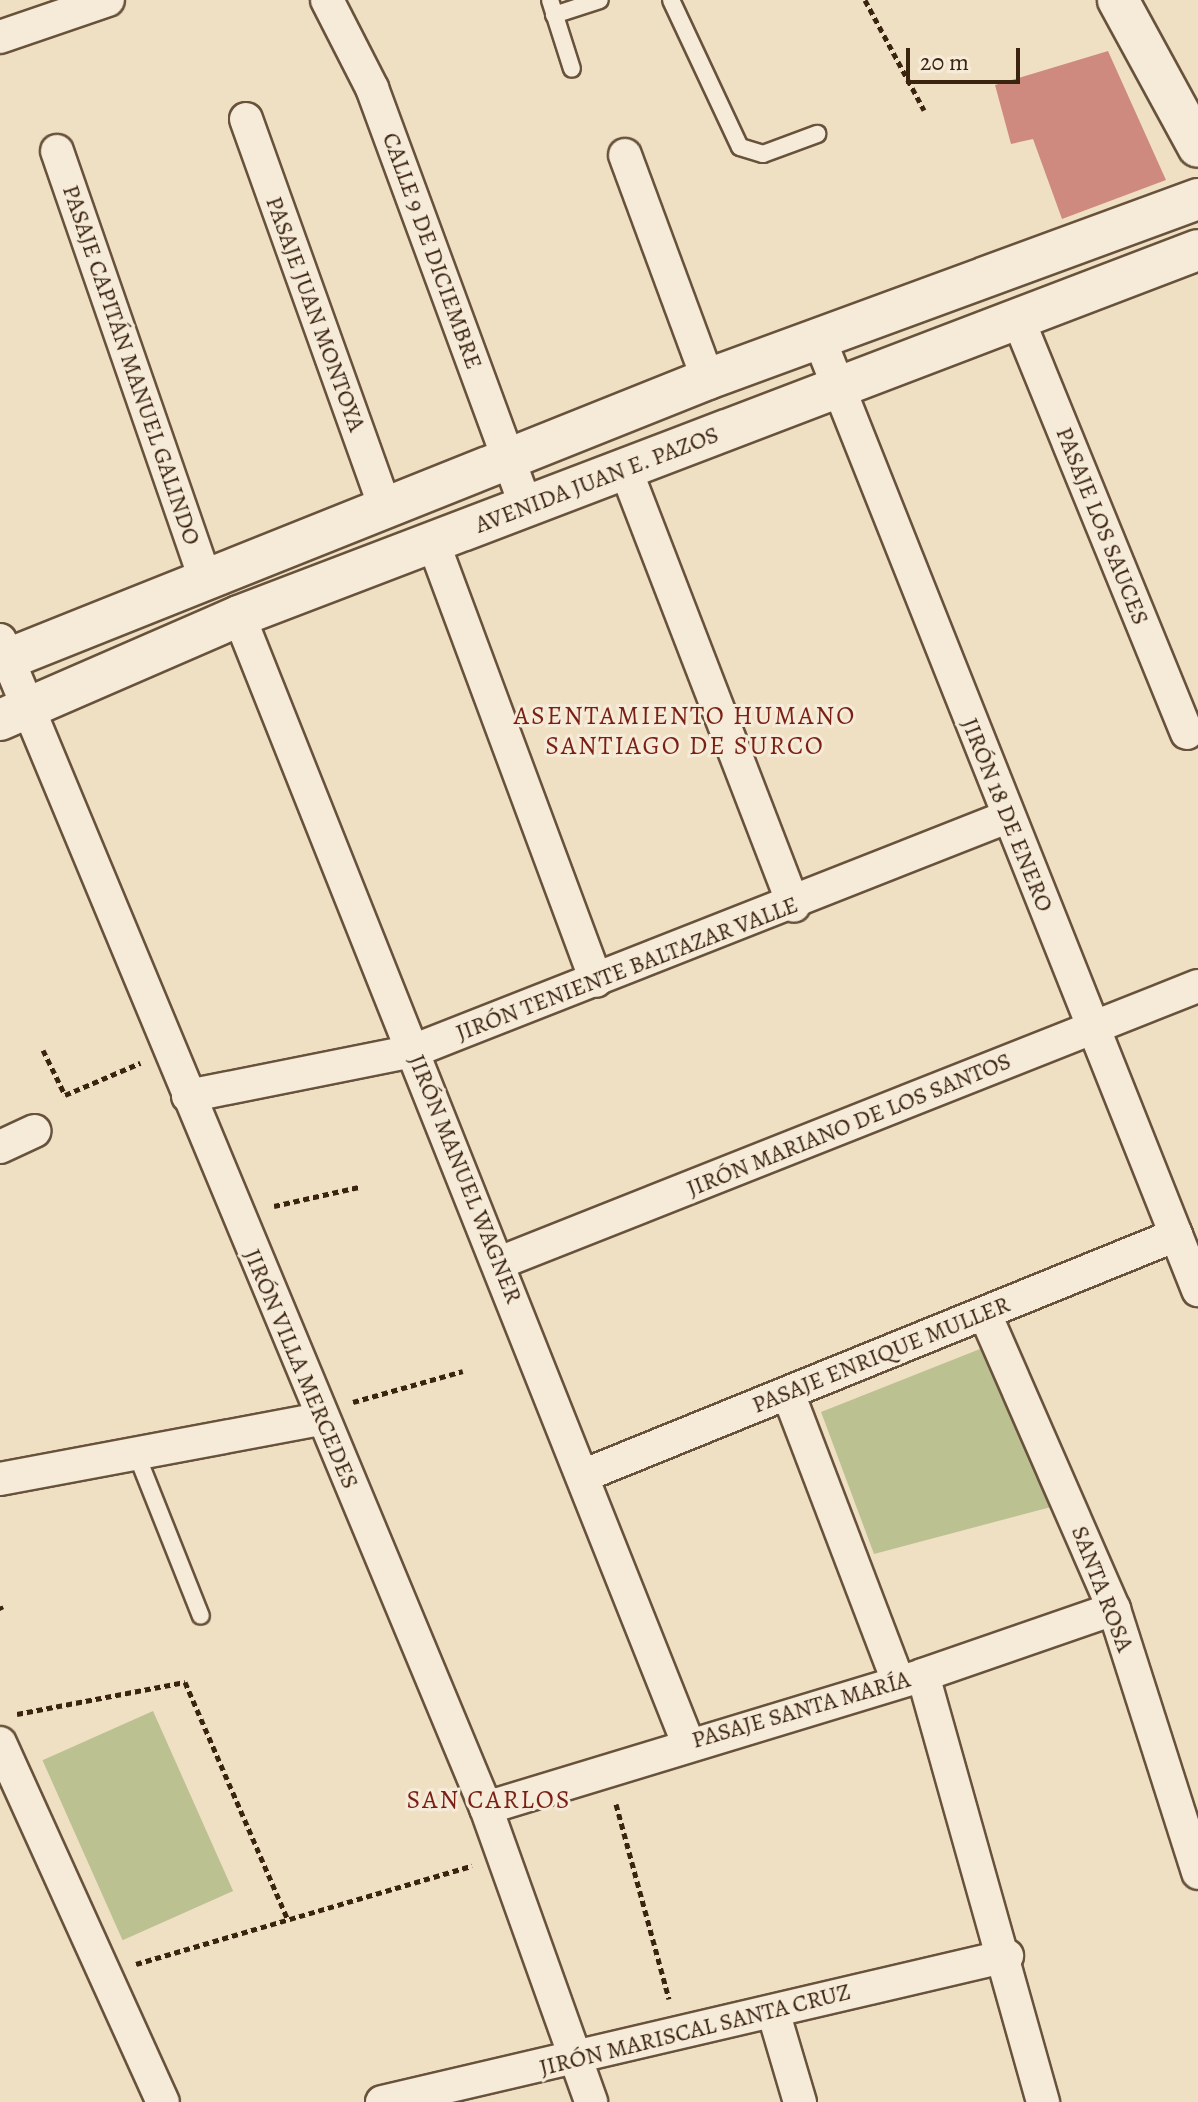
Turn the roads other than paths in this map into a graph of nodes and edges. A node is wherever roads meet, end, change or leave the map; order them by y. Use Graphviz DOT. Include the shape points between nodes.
graph roads {
  1 [pos="108,0"];
  2 [pos="327,0"];
  3 [pos="600,0"];
  4 [pos="671,0"];
  5 [pos="1118,0"];
  6 [pos="552,8"];
  7 [pos="26,13"];
  8 [pos="0,37"];
  9 [pos="572,69"];
  10 [pos="246,119"];
  11 [pos="1193,128"];
  12 [pos="817,134"];
  13 [pos="57,151"];
  14 [pos="625,155"];
  15 [pos="1198,199"];
  16 [pos="1198,250"];
  17 [pos="1018,319"];
  18 [pos="819,338"];
  19 [pos="708,379"];
  20 [pos="838,387"];
  21 [pos="508,458"];
  22 [pos="625,468"];
  23 [pos="526,507"];
  24 [pos="385,508"];
  25 [pos="433,542"];
  26 [pos="205,579"];
  27 [pos="239,616"];
  28 [pos="2,654"];
  29 [pos="14,714"];
  30 [pos="1187,733"];
  31 [pos="1007,817"];
  32 [pos="794,905"];
  33 [pos="596,981"];
  34 [pos="1198,986"];
  35 [pos="1093,1028"];
  36 [pos="413,1051"];
  37 [pos="188,1096"];
  38 [pos="35,1131"];
  39 [pos="0,1147"];
  40 [pos="1176,1235"];
  41 [pos="499,1263"];
  42 [pos="1198,1290"];
  43 [pos="985,1314"];
  44 [pos="788,1393"];
  45 [pos="319,1415"];
  46 [pos="136,1453"];
  47 [pos="585,1475"];
  48 [pos="0,1479"];
  49 [pos="1114,1609"];
  50 [pos="201,1616"];
  51 [pos="911,1678"];
  52 [pos="0,1743"];
  53 [pos="688,1743"];
  54 [pos="486,1808"];
  55 [pos="1198,1873"];
  56 [pos="1007,1956"];
  57 [pos="773,2011"];
  58 [pos="580,2060"];
  59 [pos="163,2102"];
  60 [pos="382,2102"];
  61 [pos="591,2102"];
  62 [pos="800,2102"];
  63 [pos="1043,2102"];
  1 -- 7 [label="street"];
  2 -- 21 [label="street, CALLE 9 DE DICIEMBRE" via="372,88"];
  3 -- 6 [label="lane"];
  4 -- 12 [label="lane" via="740,147 763,154"];
  5 -- 11 [label="street"];
  6 -- 9 [label="lane"];
  7 -- 8 [label="street"];
  10 -- 24 [label="street, PASAJE JUAN MONTOYA"];
  13 -- 26 [label="street, PASAJE CAPITÁN MANUEL GALINDO"];
  14 -- 19 [label="street"];
  15 -- 18 [label="street"];
  16 -- 17 [label="street, AVENIDA JUAN E. PAZOS"];
  17 -- 20 [label="street, AVENIDA JUAN E. PAZOS"];
  17 -- 30 [label="street, PASAJE LOS SAUCES"];
  18 -- 19 [label="street"];
  18 -- 20 [label="street, JIRÓN 18 DE ENERO"];
  19 -- 21 [label="street"];
  20 -- 22 [label="street, AVENIDA JUAN E. PAZOS"];
  20 -- 31 [label="street, JIRÓN 18 DE ENERO"];
  21 -- 23 [label="street, CALLE 9 DE DICIEMBRE"];
  21 -- 24 [label="street"];
  22 -- 23 [label="street, AVENIDA JUAN E. PAZOS"];
  22 -- 32 [label="street"];
  23 -- 25 [label="street, AVENIDA JUAN E. PAZOS"];
  24 -- 26 [label="street"];
  25 -- 27 [label="street, AVENIDA JUAN E. PAZOS"];
  25 -- 33 [label="street"];
  26 -- 28 [label="street"];
  27 -- 29 [label="street, AVENIDA JUAN E. PAZOS"];
  27 -- 36 [label="street, JIRÓN MANUEL WAGNER"];
  28 -- 29 [label="street, JIRÓN VILLA MERCEDES"];
  29 -- 37 [label="street, JIRÓN VILLA MERCEDES"];
  31 -- 32 [label="street, JIRÓN TENIENTE BALTAZAR VALLE"];
  31 -- 35 [label="street, JIRÓN 18 DE ENERO"];
  32 -- 33 [label="street, JIRÓN TENIENTE BALTAZAR VALLE"];
  33 -- 36 [label="street, JIRÓN TENIENTE BALTAZAR VALLE"];
  34 -- 35 [label="street, JIRÓN MARIANO DE LOS SANTOS"];
  35 -- 40 [label="street, JIRÓN 18 DE ENERO"];
  35 -- 41 [label="street, JIRÓN MARIANO DE LOS SANTOS"];
  36 -- 37 [label="street, JIRÓN TENIENTE BALTAZAR VALLE"];
  36 -- 41 [label="street, JIRÓN MANUEL WAGNER"];
  37 -- 45 [label="street, JIRÓN VILLA MERCEDES"];
  38 -- 39 [label="street"];
  40 -- 42 [label="street, JIRÓN 18 DE ENERO"];
  40 -- 43 [label="street, PASAJE ENRIQUE MULLER"];
  41 -- 47 [label="street, JIRÓN MANUEL WAGNER"];
  43 -- 44 [label="street, PASAJE ENRIQUE MULLER"];
  43 -- 49 [label="street, SANTA ROSA"];
  44 -- 47 [label="street, PASAJE ENRIQUE MULLER"];
  44 -- 51 [label="street"];
  45 -- 46 [label="street"];
  45 -- 54 [label="street, JIRÓN VILLA MERCEDES"];
  46 -- 48 [label="street"];
  46 -- 50 [label="lane"];
  47 -- 53 [label="street, JIRÓN MANUEL WAGNER"];
  49 -- 51 [label="street, PASAJE SANTA MARÍA"];
  49 -- 55 [label="street, SANTA ROSA"];
  51 -- 53 [label="street, PASAJE SANTA MARÍA"];
  51 -- 56 [label="street"];
  52 -- 59 [label="street"];
  53 -- 54 [label="street, PASAJE SANTA MARÍA"];
  54 -- 58 [label="street, JIRÓN VILLA MERCEDES"];
  56 -- 57 [label="street, JIRÓN MARISCAL SANTA CRUZ"];
  56 -- 63 [label="street"];
  57 -- 58 [label="street, JIRÓN MARISCAL SANTA CRUZ"];
  57 -- 62 [label="street"];
  58 -- 60 [label="street, JIRÓN MARISCAL SANTA CRUZ"];
  58 -- 61 [label="street, JIRÓN VILLA MERCEDES"];
}
